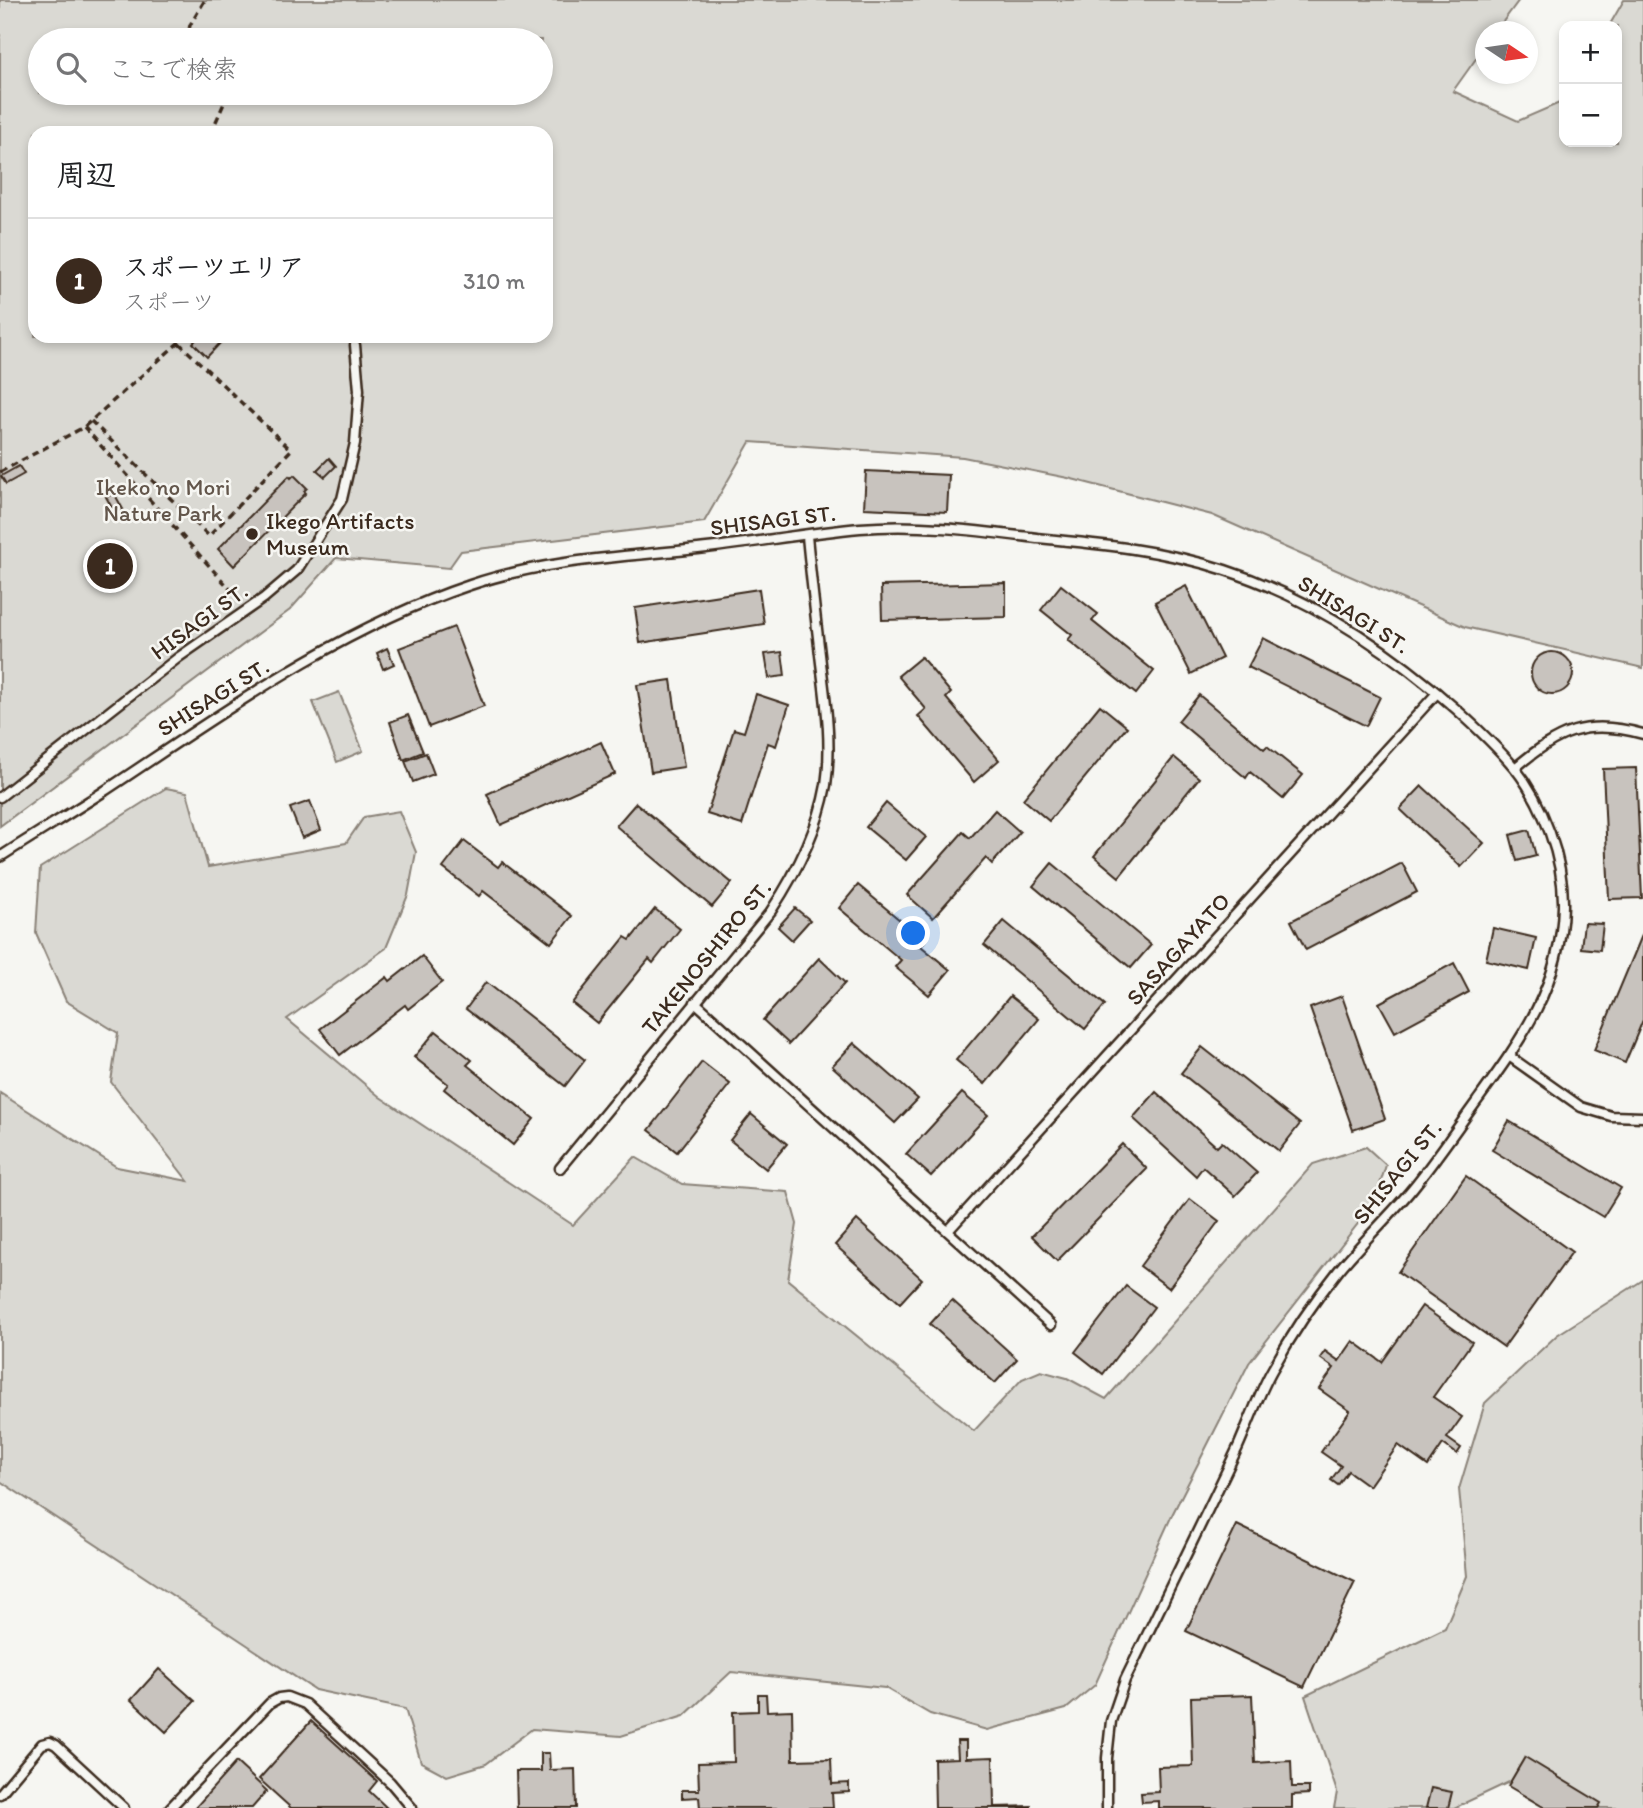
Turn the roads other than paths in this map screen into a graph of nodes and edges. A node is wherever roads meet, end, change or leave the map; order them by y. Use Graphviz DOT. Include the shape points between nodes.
graph roads {
  1 [pos="355,345"];
  2 [pos="807,536"];
  3 [pos="1437,693"];
  4 [pos="1643,734"];
  5 [pos="1515,768"];
  6 [pos="0,797"];
  7 [pos="0,857"];
  8 [pos="695,1002"];
  9 [pos="1509,1056"];
  10 [pos="1643,1118"];
  11 [pos="559,1168"];
  12 [pos="948,1231"];
  13 [pos="1051,1325"];
  14 [pos="0,1794"];
  15 [pos="124,1808"];
  16 [pos="170,1808"];
  17 [pos="412,1808"];
  18 [pos="1107,1808"];
  1 -- 6 [label="lane, HISAGI ST." via="359,390 355,443 342,499 298,570"];
  2 -- 3 [label="lane, SHISAGI ST." via="864,528 932,528 1098,544 1199,563 1281,591 1333,618"];
  2 -- 7 [label="lane, SHISAGI ST." via="537,567 407,609 340,642 194,729"];
  2 -- 8 [label="lane, TAKENOSHIRO ST." via="826,704 825,786 814,830 793,878"];
  3 -- 5 [label="lane, SHISAGI ST."];
  3 -- 12 [label="lane, SASAGAYATO"];
  4 -- 5 [label="lane" via="1606,726 1579,727 1559,735"];
  5 -- 9 [label="lane, SHISAGI ST." via="1549,830 1564,901 1558,957 1544,998"];
  8 -- 11 [label="lane, TAKENOSHIRO ST."];
  8 -- 12 [label="lane"];
  9 -- 10 [label="lane" via="1581,1107 1611,1116"];
  9 -- 18 [label="lane, SHISAGI ST." via="1416,1184 1340,1269 1269,1374 1125,1679 1111,1721"];
  12 -- 13 [label="lane"];
  14 -- 15 [label="lane" via="42,1744 50,1742"];
  16 -- 17 [label="lane" via="270,1703 287,1697 305,1704"];
}
